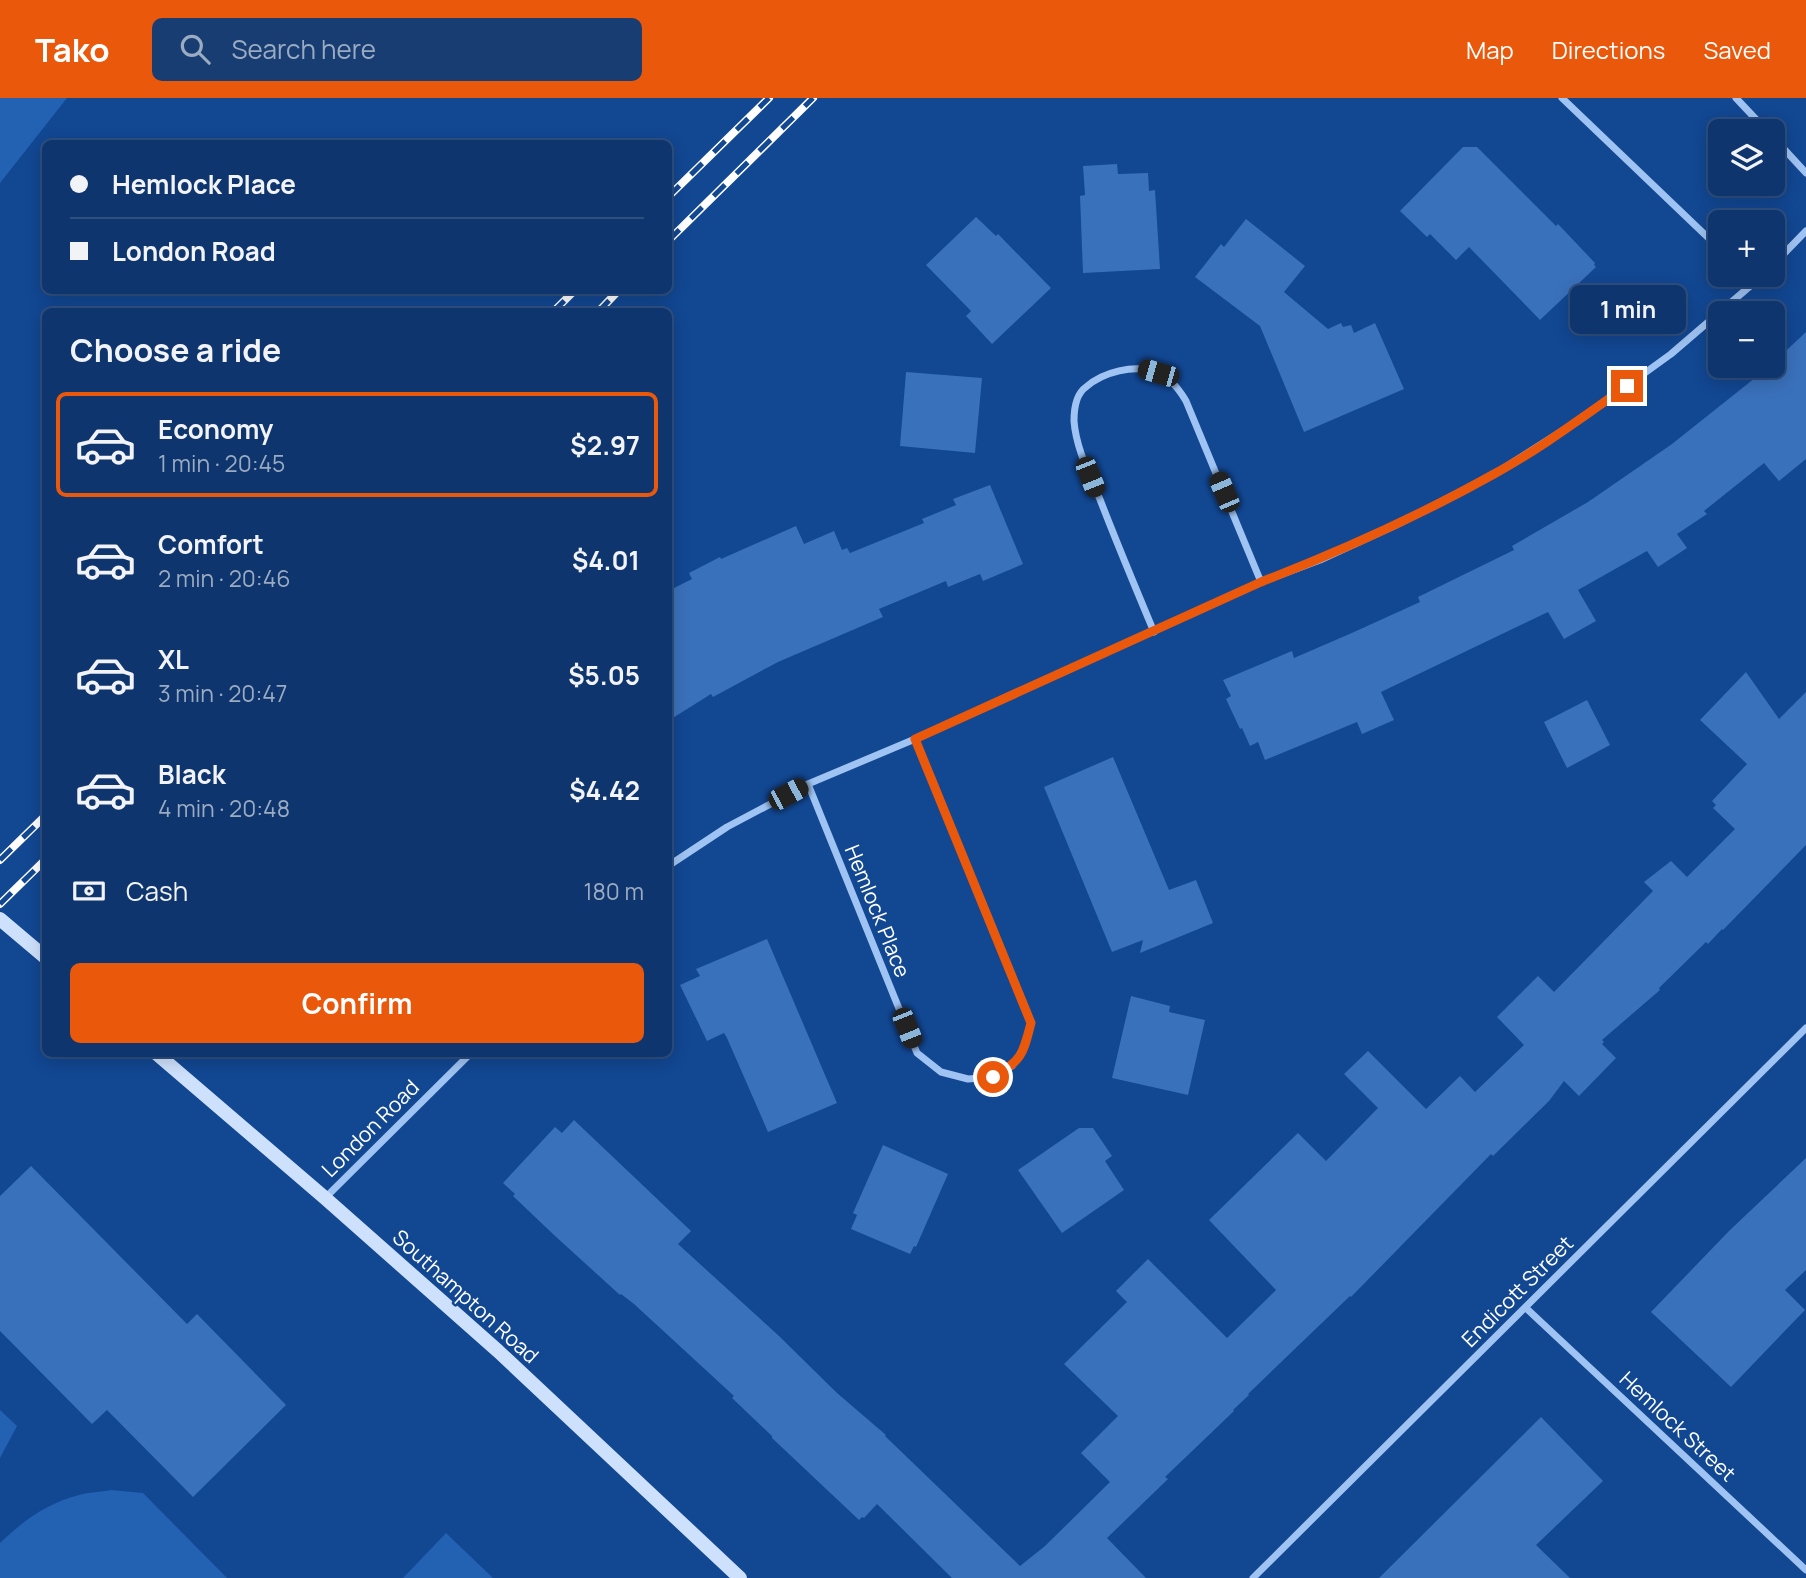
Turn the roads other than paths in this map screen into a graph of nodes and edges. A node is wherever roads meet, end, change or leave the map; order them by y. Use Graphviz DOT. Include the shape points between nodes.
graph roads {
  1 [pos="1562,98"];
  2 [pos="1736,98"];
  3 [pos="1756,119"];
  4 [pos="1785,151"];
  5 [pos="1806,173"];
  6 [pos="1806,231"];
  7 [pos="1708,238"];
  8 [pos="1785,253"];
  9 [pos="1750,287"];
  10 [pos="1261,582"];
  11 [pos="1154,632"];
  12 [pos="915,739"];
  13 [pos="808,784"];
  14 [pos="672,863"];
  15 [pos="0,919"];
  16 [pos="42,955"];
  17 [pos="1806,1028"];
  18 [pos="161,1057"];
  19 [pos="467,1057"];
  20 [pos="326,1198"];
  21 [pos="1526,1308"];
  22 [pos="1806,1570"];
  23 [pos="740,1578"];
  24 [pos="1252,1578"];
  1 -- 7 [label="street"];
  2 -- 3 [label="street"];
  4 -- 5 [label="street"];
  6 -- 8 [label="street"];
  9 -- 10 [label="street" via="1671,354 1496,473 1396,525"];
  10 -- 11 [label="street"];
  10 -- 11 [label="street" via="1180,389 1142,368 1105,376 1086,386 1076,403 1078,442"];
  11 -- 12 [label="street"];
  12 -- 13 [label="street"];
  12 -- 13 [label="street, Hemlock Place" via="1031,1023 1024,1048 1012,1066 993,1077 968,1079 941,1072 917,1053"];
  13 -- 14 [label="street" via="727,827"];
  15 -- 16 [label="street"];
  17 -- 21 [label="street, Endicott Street"];
  18 -- 20 [label="street, Southampton Road"];
  19 -- 20 [label="street, London Road"];
  20 -- 23 [label="street, Southampton Road" via="498,1351"];
  21 -- 22 [label="street, Hemlock Street"];
  21 -- 24 [label="street, Endicott Street"];
}
